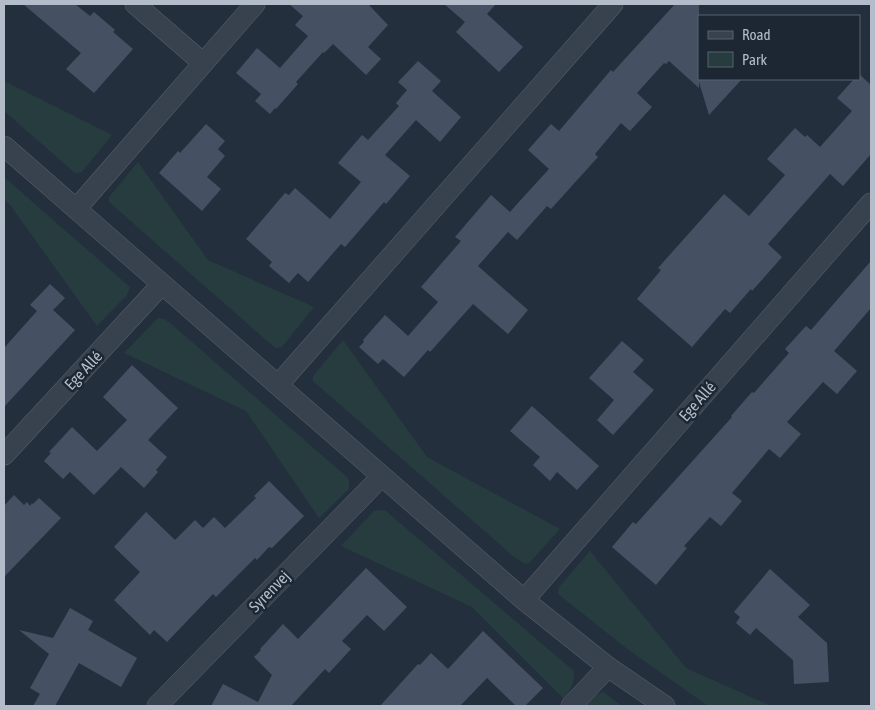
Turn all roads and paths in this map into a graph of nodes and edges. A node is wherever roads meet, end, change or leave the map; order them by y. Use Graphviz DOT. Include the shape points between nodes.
graph roads {
  1 [pos="135,4"];
  2 [pos="255,4"];
  3 [pos="613,4"];
  4 [pos="203,63"];
  5 [pos="4,146"];
  6 [pos="871,203"];
  7 [pos="76,208"];
  8 [pos="162,284"];
  9 [pos="278,385"];
  10 [pos="4,455"];
  11 [pos="382,476"];
  12 [pos="524,600"];
  13 [pos="608,667"];
  14 [pos="157,706"];
  15 [pos="571,706"];
  16 [pos="665,706"];
  1 -- 4 [label="street"];
  2 -- 4 [label="street"];
  3 -- 9 [label="street"];
  4 -- 7 [label="street"];
  5 -- 7 [label="street"];
  6 -- 12 [label="street, Ege Allé"];
  7 -- 8 [label="street"];
  8 -- 9 [label="street"];
  8 -- 10 [label="street, Ege Allé"];
  9 -- 11 [label="street"];
  11 -- 12 [label="street"];
  11 -- 14 [label="street, Syrenvej"];
  12 -- 13 [label="street"];
  13 -- 15 [label="street"];
  13 -- 16 [label="street"];
}
